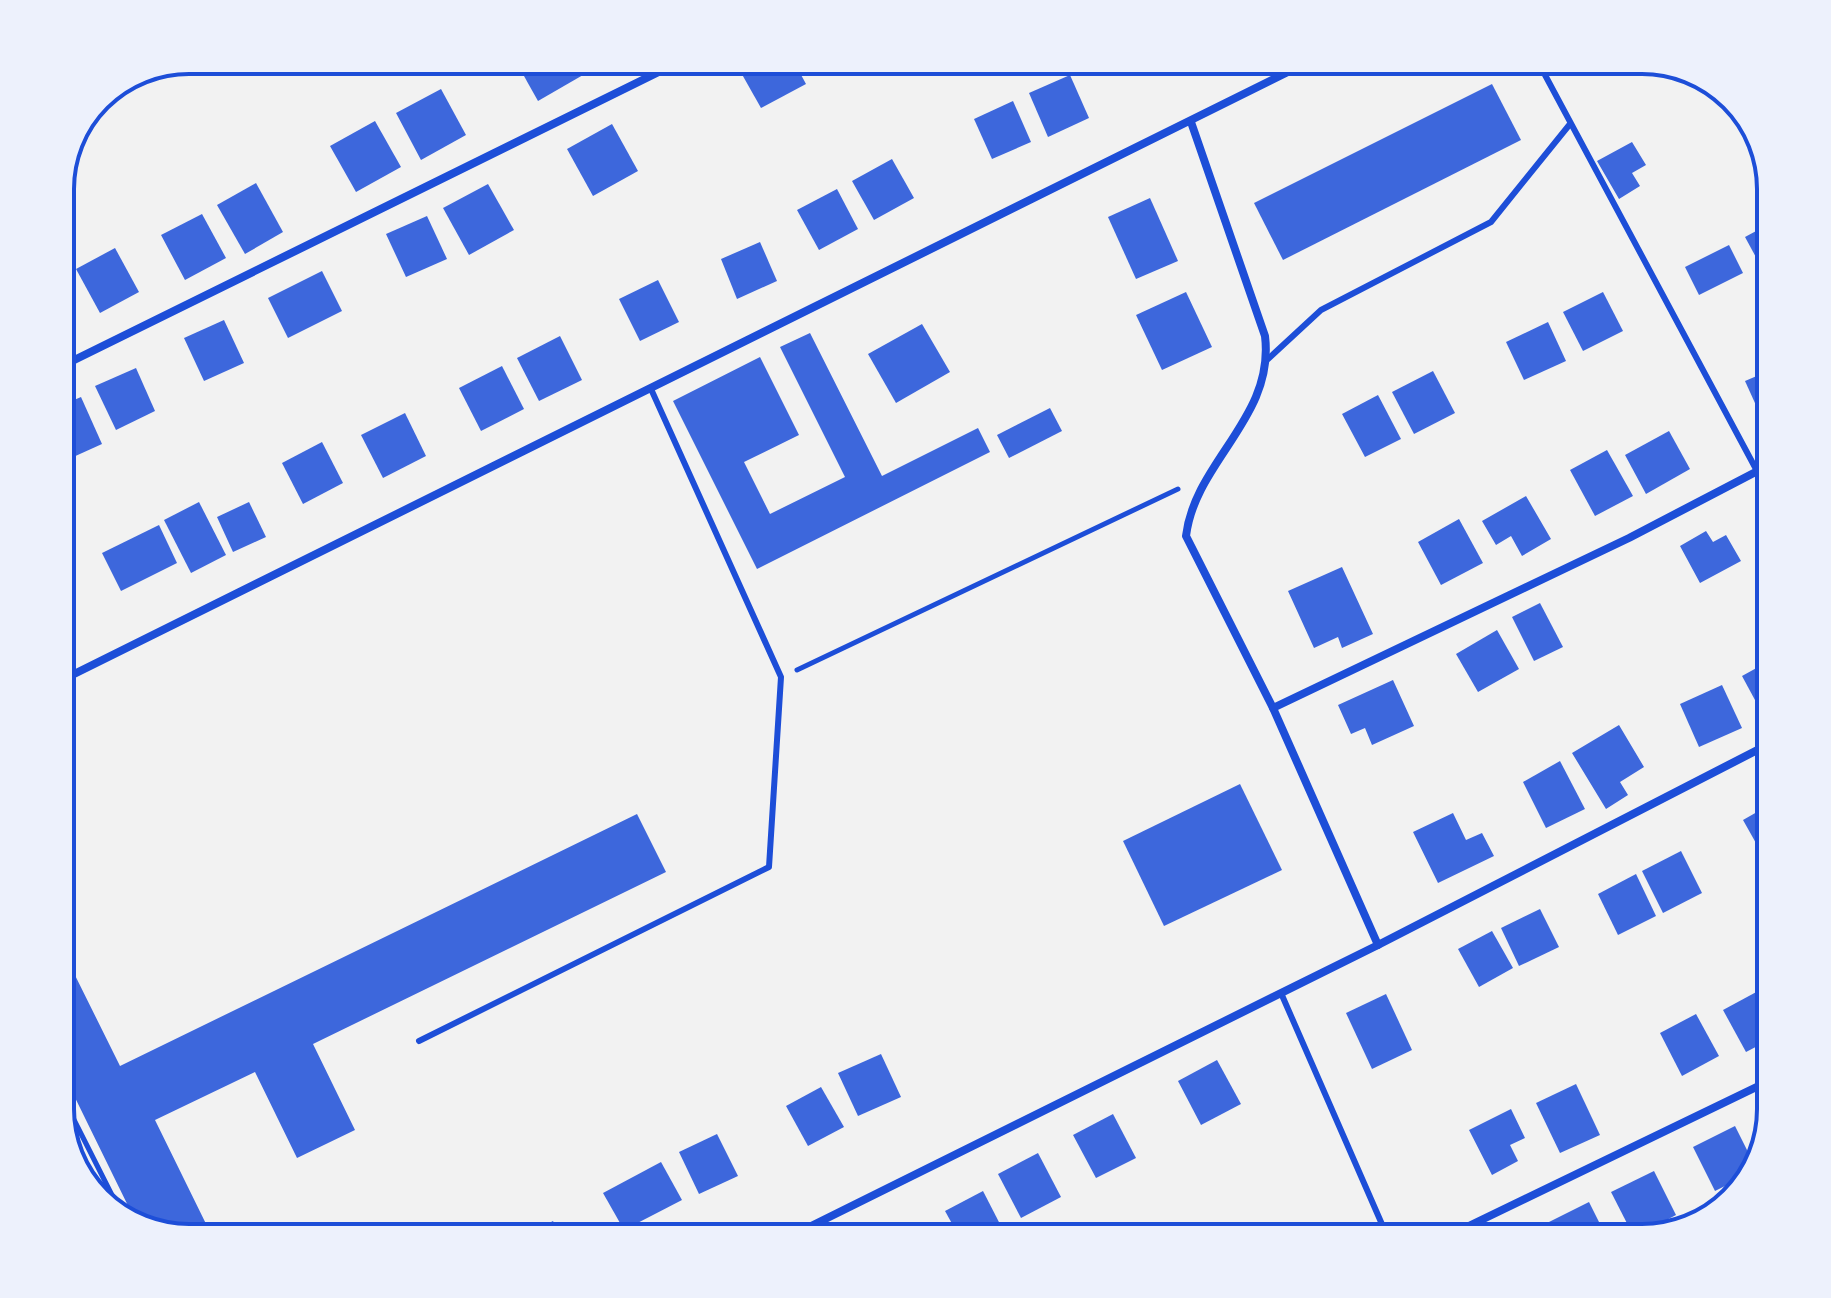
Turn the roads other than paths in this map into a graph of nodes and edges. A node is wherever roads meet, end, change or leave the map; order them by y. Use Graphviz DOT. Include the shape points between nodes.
graph roads {
  1 [pos="655,74"];
  2 [pos="1285,74"];
  3 [pos="1544,74"];
  4 [pos="1191,122"];
  5 [pos="1570,124"];
  6 [pos="1268,359"];
  7 [pos="74,360"];
  8 [pos="651,389"];
  9 [pos="1757,471"];
  10 [pos="74,674"];
  11 [pos="1273,708"];
  12 [pos="1757,750"];
  13 [pos="1378,945"];
  14 [pos="1281,993"];
  15 [pos="419,1041"];
  16 [pos="1757,1087"];
  17 [pos="815,1224"];
  18 [pos="1382,1224"];
  19 [pos="1473,1224"];
  1 -- 7 [label="street"];
  2 -- 4 [label="street"];
  3 -- 5 [label="lane"];
  4 -- 6 [label="street" via="1265,336"];
  4 -- 8 [label="street"];
  5 -- 6 [label="lane" via="1491,222 1321,310"];
  5 -- 9 [label="lane"];
  6 -- 11 [label="street" via="1257,399 1189,511 1186,536"];
  8 -- 10 [label="street"];
  8 -- 15 [label="lane" via="781,677 769,867"];
  9 -- 11 [label="street"];
  11 -- 13 [label="street"];
  12 -- 13 [label="street"];
  13 -- 14 [label="street"];
  14 -- 17 [label="street"];
  14 -- 18 [label="lane"];
  16 -- 19 [label="street"];
}
